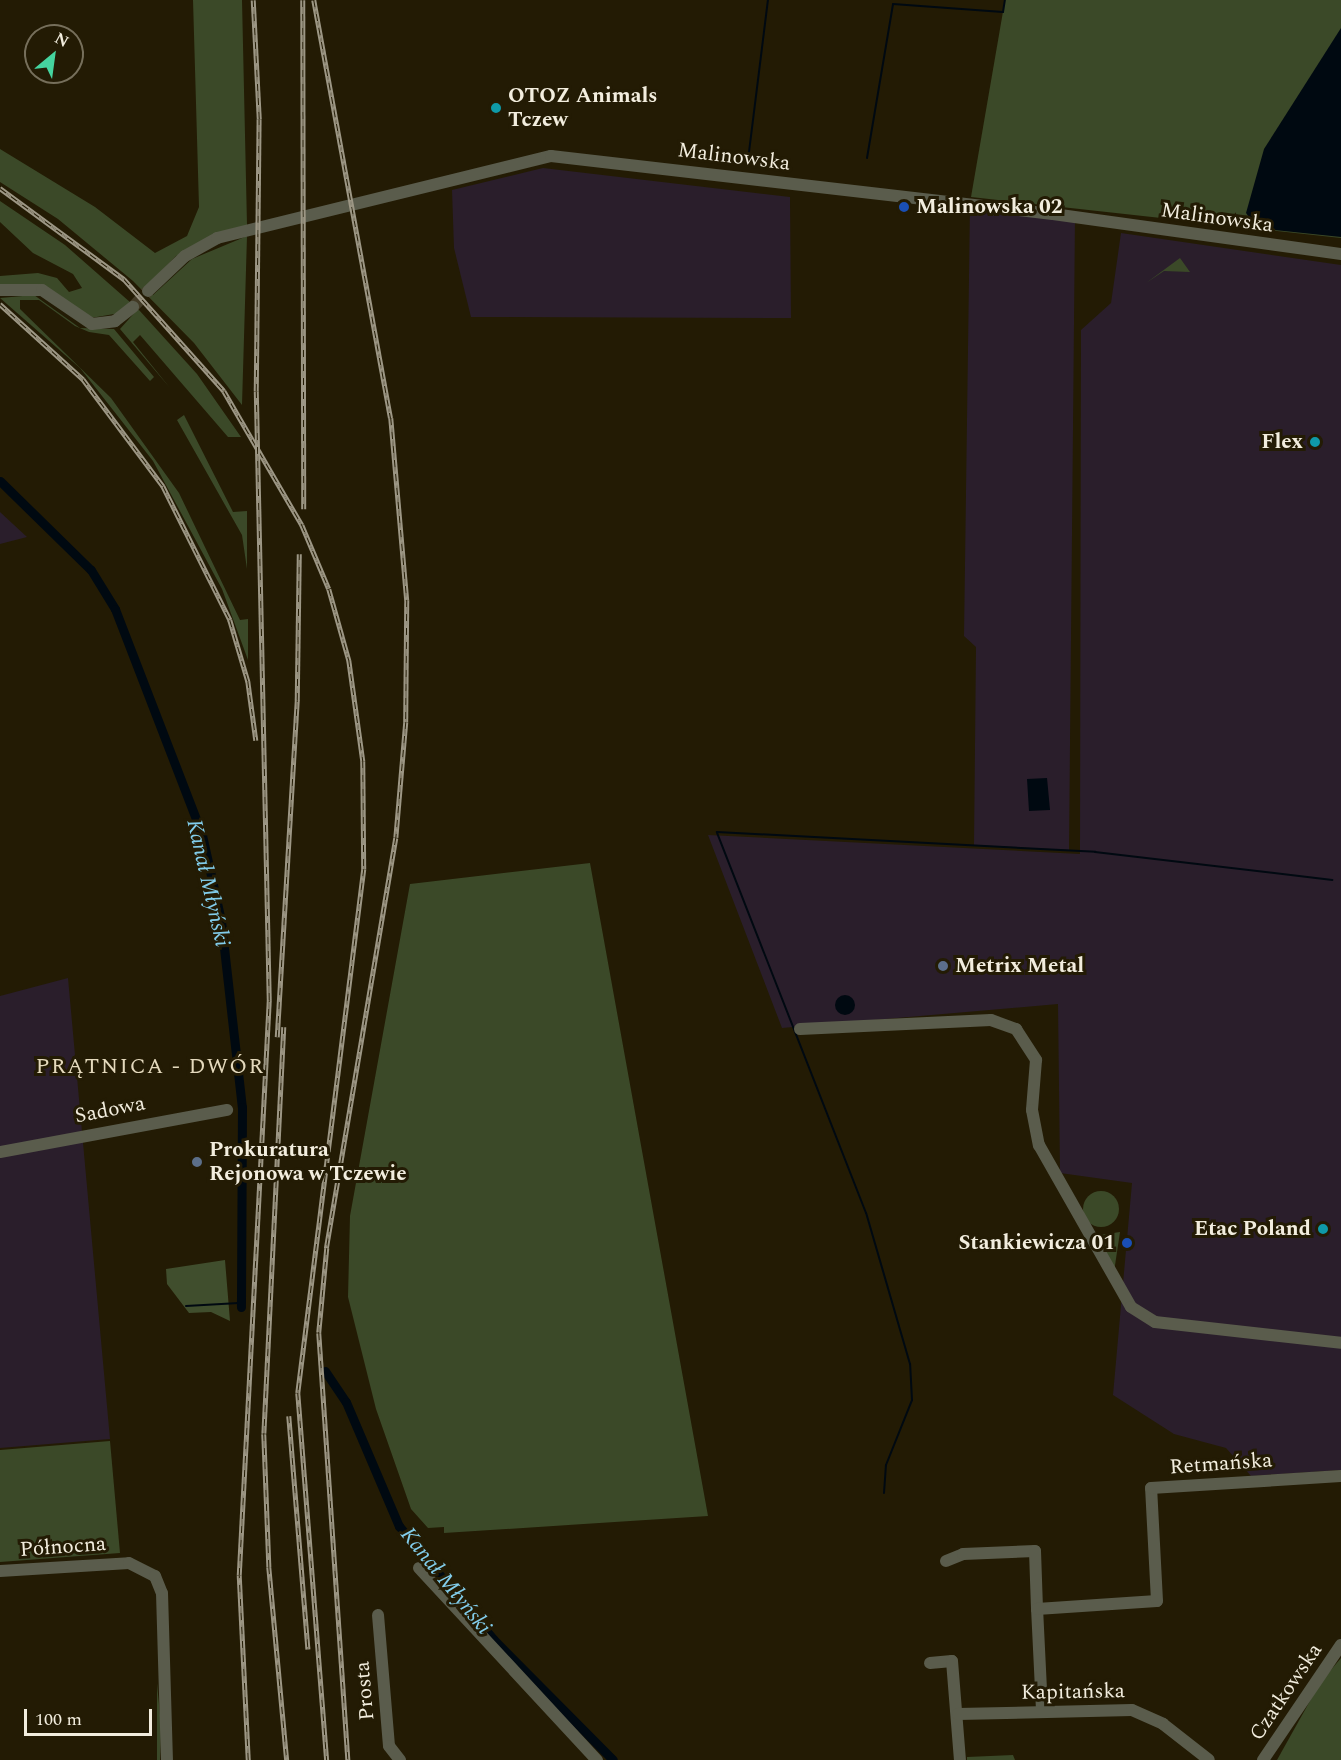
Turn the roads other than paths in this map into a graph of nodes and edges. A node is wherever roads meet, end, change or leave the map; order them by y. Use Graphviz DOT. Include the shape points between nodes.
graph roads {
  1 [pos="1341,254"];
  2 [pos="0,290"];
  3 [pos="148,291"];
  4 [pos="133,307"];
  5 [pos="800,1029"];
  6 [pos="227,1110"];
  7 [pos="0,1152"];
  8 [pos="1341,1343"];
  9 [pos="1341,1476"];
  10 [pos="946,1561"];
  11 [pos="419,1568"];
  12 [pos="0,1571"];
  13 [pos="1037,1609"];
  14 [pos="378,1615"];
  15 [pos="1341,1645"];
  16 [pos="930,1663"];
  17 [pos="1041,1710"];
  18 [pos="958,1714"];
  19 [pos="166,1760"];
  20 [pos="400,1760"];
  21 [pos="597,1760"];
  22 [pos="960,1760"];
  23 [pos="1209,1760"];
  24 [pos="1263,1760"];
  1 -- 3 [label="street, Malinowska" via="1053,214 550,156 217,238 185,256"];
  2 -- 4 [label="street" via="37,288 92,324 112,322"];
  5 -- 8 [label="street" via="973,1020 1010,1025 1025,1037 1035,1055 1032,1118 1039,1145 1131,1307 1155,1323"];
  6 -- 7 [label="street, Sadowa"];
  9 -- 13 [label="street, Retmańska" via="1150,1488 1157,1601"];
  10 -- 13 [label="street" via="963,1554 1035,1551"];
  11 -- 21 [label="street"];
  12 -- 19 [label="street, Północna" via="129,1563 150,1570 160,1587"];
  13 -- 17 [label="street"];
  14 -- 20 [label="street, Prosta" via="389,1746"];
  15 -- 24 [label="street, Czatkowska"];
  16 -- 18 [label="street" via="952,1661"];
  17 -- 18 [label="street, Kapitańska"];
  17 -- 23 [label="street, Kapitańska" via="1141,1712"];
  18 -- 22 [label="street"];
}
